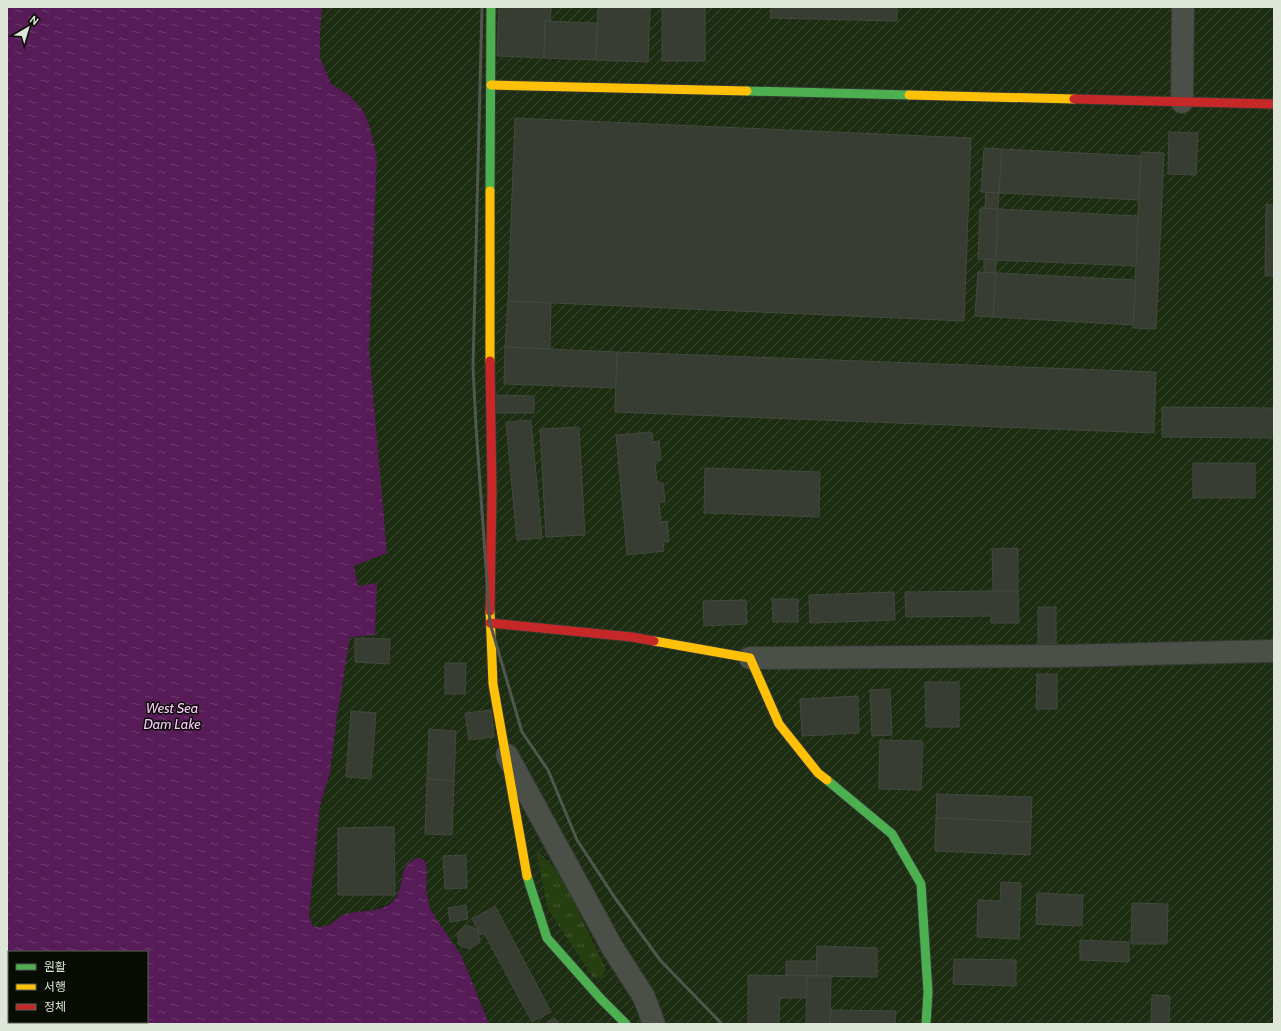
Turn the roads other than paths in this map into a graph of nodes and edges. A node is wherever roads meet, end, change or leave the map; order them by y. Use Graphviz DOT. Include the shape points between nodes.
graph roads {
  1 [pos="491,7"];
  2 [pos="1183,7"];
  3 [pos="491,85"];
  4 [pos="1182,102"];
  5 [pos="1274,104"];
  6 [pos="490,623"];
  7 [pos="1274,651"];
  8 [pos="750,658"];
  9 [pos="505,751"];
  10 [pos="626,1024"];
  11 [pos="654,1024"];
  12 [pos="926,1024"];
  1 -- 3 [label="street"];
  2 -- 4 [label="street"];
  3 -- 4 [label="street"];
  3 -- 6 [label="street"];
  4 -- 5 [label="street"];
  6 -- 8 [label="street" via="632,637"];
  6 -- 9 [label="street" via="493,684"];
  7 -- 8 [label="street" via="1060,656"];
  8 -- 12 [label="street" via="779,724 818,773 892,834 921,884 928,992"];
  9 -- 10 [label="street" via="527,875 547,938"];
  9 -- 11 [label="street" via="612,946 644,997"];
}
